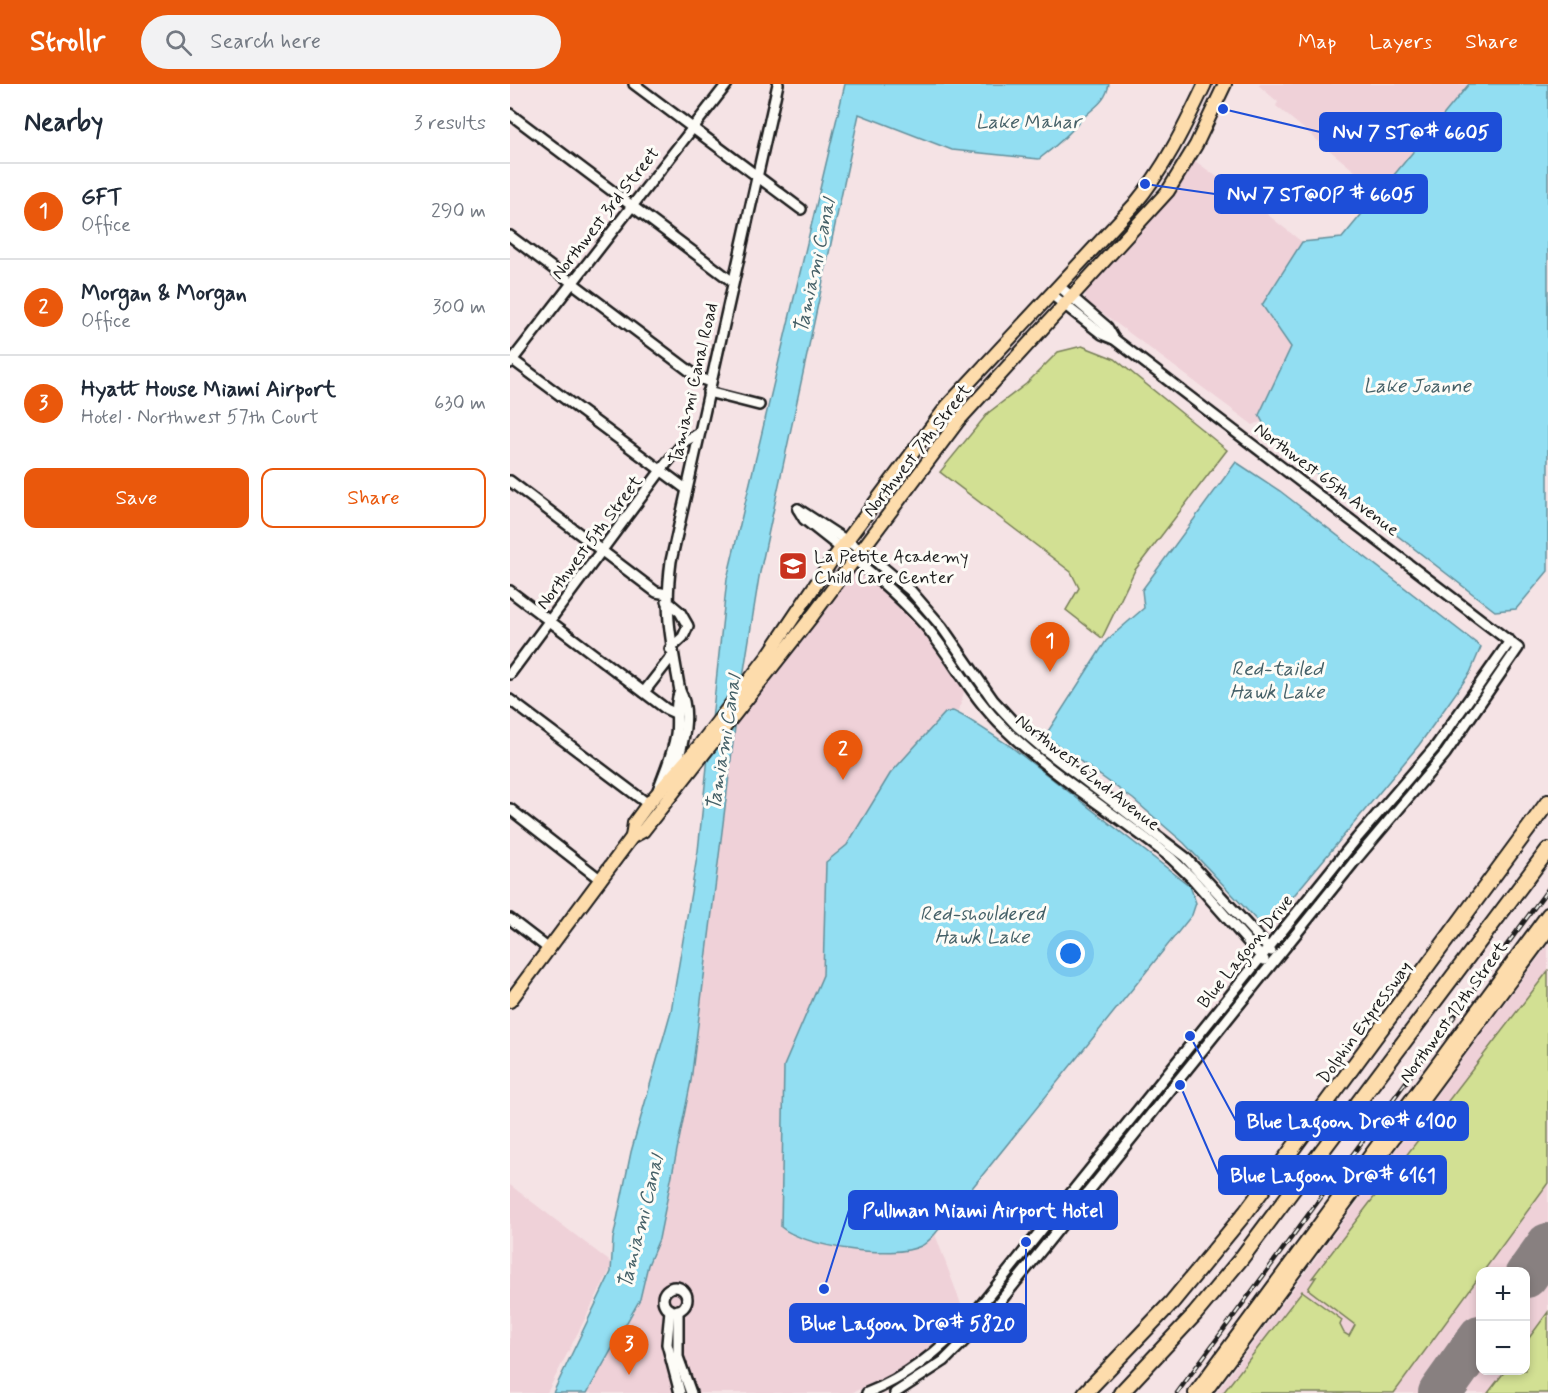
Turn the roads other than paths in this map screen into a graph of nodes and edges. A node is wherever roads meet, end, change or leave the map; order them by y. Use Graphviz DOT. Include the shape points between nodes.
graph roads {
  1 [pos="634,84"];
  2 [pos="727,84"];
  3 [pos="778,84"];
  4 [pos="1205,84"];
  5 [pos="1225,84"];
  6 [pos="510,114"];
  7 [pos="693,128"];
  8 [pos="757,177"];
  9 [pos="632,206"];
  10 [pos="801,209"];
  11 [pos="510,236"];
  12 [pos="572,282"];
  13 [pos="733,282"];
  14 [pos="1055,290"];
  15 [pos="1068,301"];
  16 [pos="511,360"];
  17 [pos="709,387"];
  18 [pos="759,405"];
  19 [pos="698,434"];
  20 [pos="661,472"];
  21 [pos="510,481"];
  22 [pos="686,489"];
  23 [pos="844,545"];
  24 [pos="603,551"];
  25 [pos="858,555"];
  26 [pos="510,591"];
  27 [pos="667,598"];
  28 [pos="550,621"];
  29 [pos="1510,642"];
  30 [pos="1518,648"];
  31 [pos="671,652"];
  32 [pos="510,674"];
  33 [pos="680,691"];
  34 [pos="644,692"];
  35 [pos="510,700"];
  36 [pos="677,714"];
  37 [pos="673,775"];
  38 [pos="657,792"];
  39 [pos="1548,802"];
  40 [pos="648,804"];
  41 [pos="510,809"];
  42 [pos="653,819"];
  43 [pos="632,837"];
  44 [pos="1548,850"];
  45 [pos="601,880"];
  46 [pos="1548,914"];
  47 [pos="510,919"];
  48 [pos="1548,930"];
  49 [pos="1268,948"];
  50 [pos="549,949"];
  51 [pos="1261,957"];
  52 [pos="1277,957"];
  53 [pos="1270,965"];
  54 [pos="510,1001"];
  55 [pos="1048,1222"];
  56 [pos="1054,1234"];
  57 [pos="873,1392"];
  58 [pos="680,1393"];
  59 [pos="691,1393"];
  60 [pos="896,1393"];
  61 [pos="1085,1393"];
  62 [pos="1121,1393"];
  63 [pos="1195,1393"];
  64 [pos="1205,1393"];
  1 -- 7 [label="street"];
  2 -- 7 [label="street, Northwest 3rd Street"];
  3 -- 8 [label="street, Tamiami Canal Road"];
  4 -- 14 [label="main road, Northwest 7th Street" via="1156,177"];
  5 -- 15 [label="main road, Northwest 7th Street" via="1196,145 1168,191"];
  6 -- 9 [label="street"];
  7 -- 8 [label="street"];
  7 -- 9 [label="street, Northwest 3rd Street"];
  8 -- 10 [label="street"];
  8 -- 13 [label="street, Tamiami Canal Road"];
  9 -- 12 [label="street, Northwest 3rd Street"];
  9 -- 13 [label="street"];
  11 -- 12 [label="street"];
  12 -- 16 [label="street, Northwest 3rd Street"];
  12 -- 17 [label="street"];
  13 -- 17 [label="street, Tamiami Canal Road"];
  14 -- 15 [label="street, Northwest 65th Avenue"];
  14 -- 23 [label="main road, Northwest 7th Street" via="947,406"];
  15 -- 25 [label="main road, Northwest 7th Street" via="959,420"];
  15 -- 29 [label="street, Northwest 65th Avenue" via="1107,327 1114,339"];
  16 -- 20 [label="street"];
  17 -- 18 [label="street"];
  17 -- 19 [label="street, Tamiami Canal Road"];
  19 -- 20 [label="street, Northwest 5th Street" via="685,441"];
  19 -- 22 [label="street, Tamiami Canal Road"];
  20 -- 22 [label="street"];
  20 -- 24 [label="street, Northwest 5th Street"];
  21 -- 24 [label="street"];
  22 -- 27 [label="street, Tamiami Canal Road"];
  23 -- 23 [label="street, Northwest 62nd Avenue" via="809,514 798,509 804,519"];
  23 -- 25 [label="street, Northwest 62nd Avenue"];
  23 -- 37 [label="main road, Northwest 7th Street" via="746,684"];
  24 -- 27 [label="street"];
  24 -- 28 [label="street, Northwest 5th Street"];
  25 -- 42 [label="main road, Northwest 7th Street"];
  25 -- 49 [label="street, Northwest 62nd Avenue" via="917,597 993,700 1017,726 1185,857"];
  25 -- 51 [label="street, Northwest 62nd Avenue" via="919,619 1003,728 1171,858"];
  26 -- 28 [label="street"];
  27 -- 31 [label="street, Tamiami Canal Road"];
  27 -- 31 [label="street" via="688,626"];
  28 -- 32 [label="street, Northwest 5th Street"];
  28 -- 34 [label="street"];
  29 -- 30 [label="street, Northwest 65th Avenue"];
  29 -- 49 [label="street, Blue Lagoon Drive" via="1436,746"];
  30 -- 52 [label="street, Blue Lagoon Drive" via="1445,754"];
  31 -- 33 [label="street, Tamiami Canal Road"];
  31 -- 34 [label="street"];
  33 -- 36 [label="street, Tamiami Canal Road"];
  33 -- 37 [label="street, Tamiami Canal Road" via="684,698 684,733"];
  34 -- 36 [label="street"];
  35 -- 40 [label="street"];
  36 -- 38 [label="street, Tamiami Canal Road" via="673,748"];
  37 -- 38 [label="main road, Northwest 7th Street"];
  37 -- 42 [label="main road"];
  38 -- 40 [label="main road, Northwest 7th Street"];
  39 -- 61 [label="highway, Dolphin Expressway" via="1246,1212 1172,1302"];
  40 -- 43 [label="main road, Northwest 7th Street" via="634,823"];
  41 -- 45 [label="street"];
  42 -- 43 [label="main road, Northwest 7th Street"];
  43 -- 45 [label="main road, Northwest 7th Street"];
  44 -- 62 [label="highway" via="1240,1260"];
  45 -- 50 [label="main road, Northwest 7th Street"];
  46 -- 63 [label="main road, Northwest 12th Street"];
  47 -- 50 [label="street"];
  48 -- 64 [label="main road, Northwest 12th Street"];
  49 -- 51 [label="street, Blue Lagoon Drive"];
  49 -- 52 [label="street, Northwest 62nd Avenue"];
  50 -- 54 [label="main road, Northwest 7th Street"];
  51 -- 53 [label="street, Northwest 62nd Avenue"];
  51 -- 55 [label="street, Blue Lagoon Drive"];
  52 -- 53 [label="street, Blue Lagoon Drive"];
  53 -- 56 [label="street, Blue Lagoon Drive"];
  55 -- 56 [label="street"];
  55 -- 57 [label="street, Blue Lagoon Drive" via="953,1336 919,1364"];
  56 -- 60 [label="street, Blue Lagoon Drive" via="965,1342"];
  58 -- 59 [label="street" via="667,1344 674,1310 678,1357"];
}
